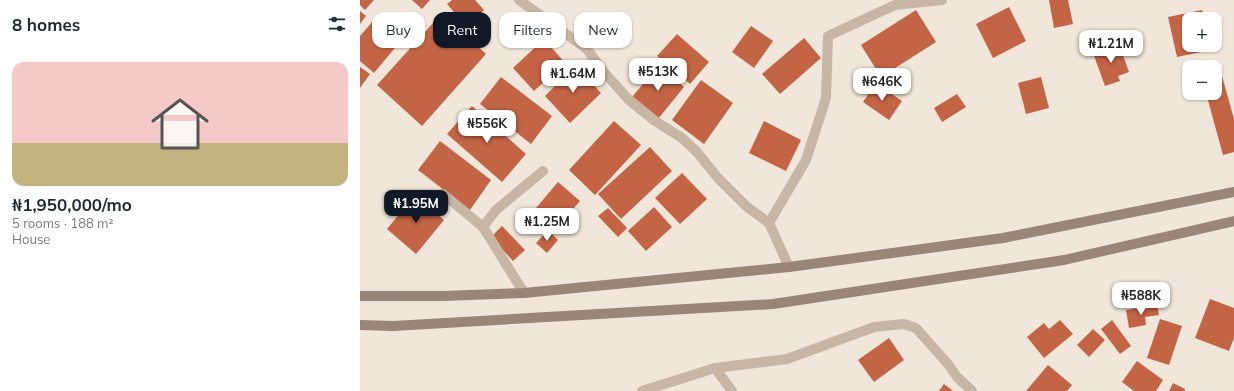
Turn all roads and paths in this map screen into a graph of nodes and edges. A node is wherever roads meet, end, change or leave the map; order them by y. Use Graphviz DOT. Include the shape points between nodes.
graph roads {
  1 [pos="519,0"];
  2 [pos="942,0"];
  3 [pos="543,171"];
  4 [pos="1234,192"];
  5 [pos="443,194"];
  6 [pos="1234,221"];
  7 [pos="769,223"];
  8 [pos="483,227"];
  9 [pos="789,267"];
  10 [pos="524,293"];
  11 [pos="360,296"];
  12 [pos="360,325"];
  13 [pos="715,368"];
  14 [pos="642,391"];
  15 [pos="732,391"];
  16 [pos="972,391"];
  1 -- 7 [label="street" via="587,49 603,72 628,99 655,121 682,138 736,196"];
  2 -- 7 [label="street" via="895,5 828,36 826,98 806,160"];
  3 -- 8 [label="street" via="496,210"];
  4 -- 9 [label="main road" via="1003,238"];
  5 -- 8 [label="street"];
  6 -- 12 [label="main road" via="1064,260 773,304 409,325"];
  7 -- 9 [label="street"];
  8 -- 10 [label="street"];
  9 -- 10 [label="main road"];
  10 -- 11 [label="main road"];
  13 -- 14 [label="street"];
  13 -- 15 [label="street"];
  13 -- 16 [label="street" via="787,359 874,327 904,324 916,328"];
}
